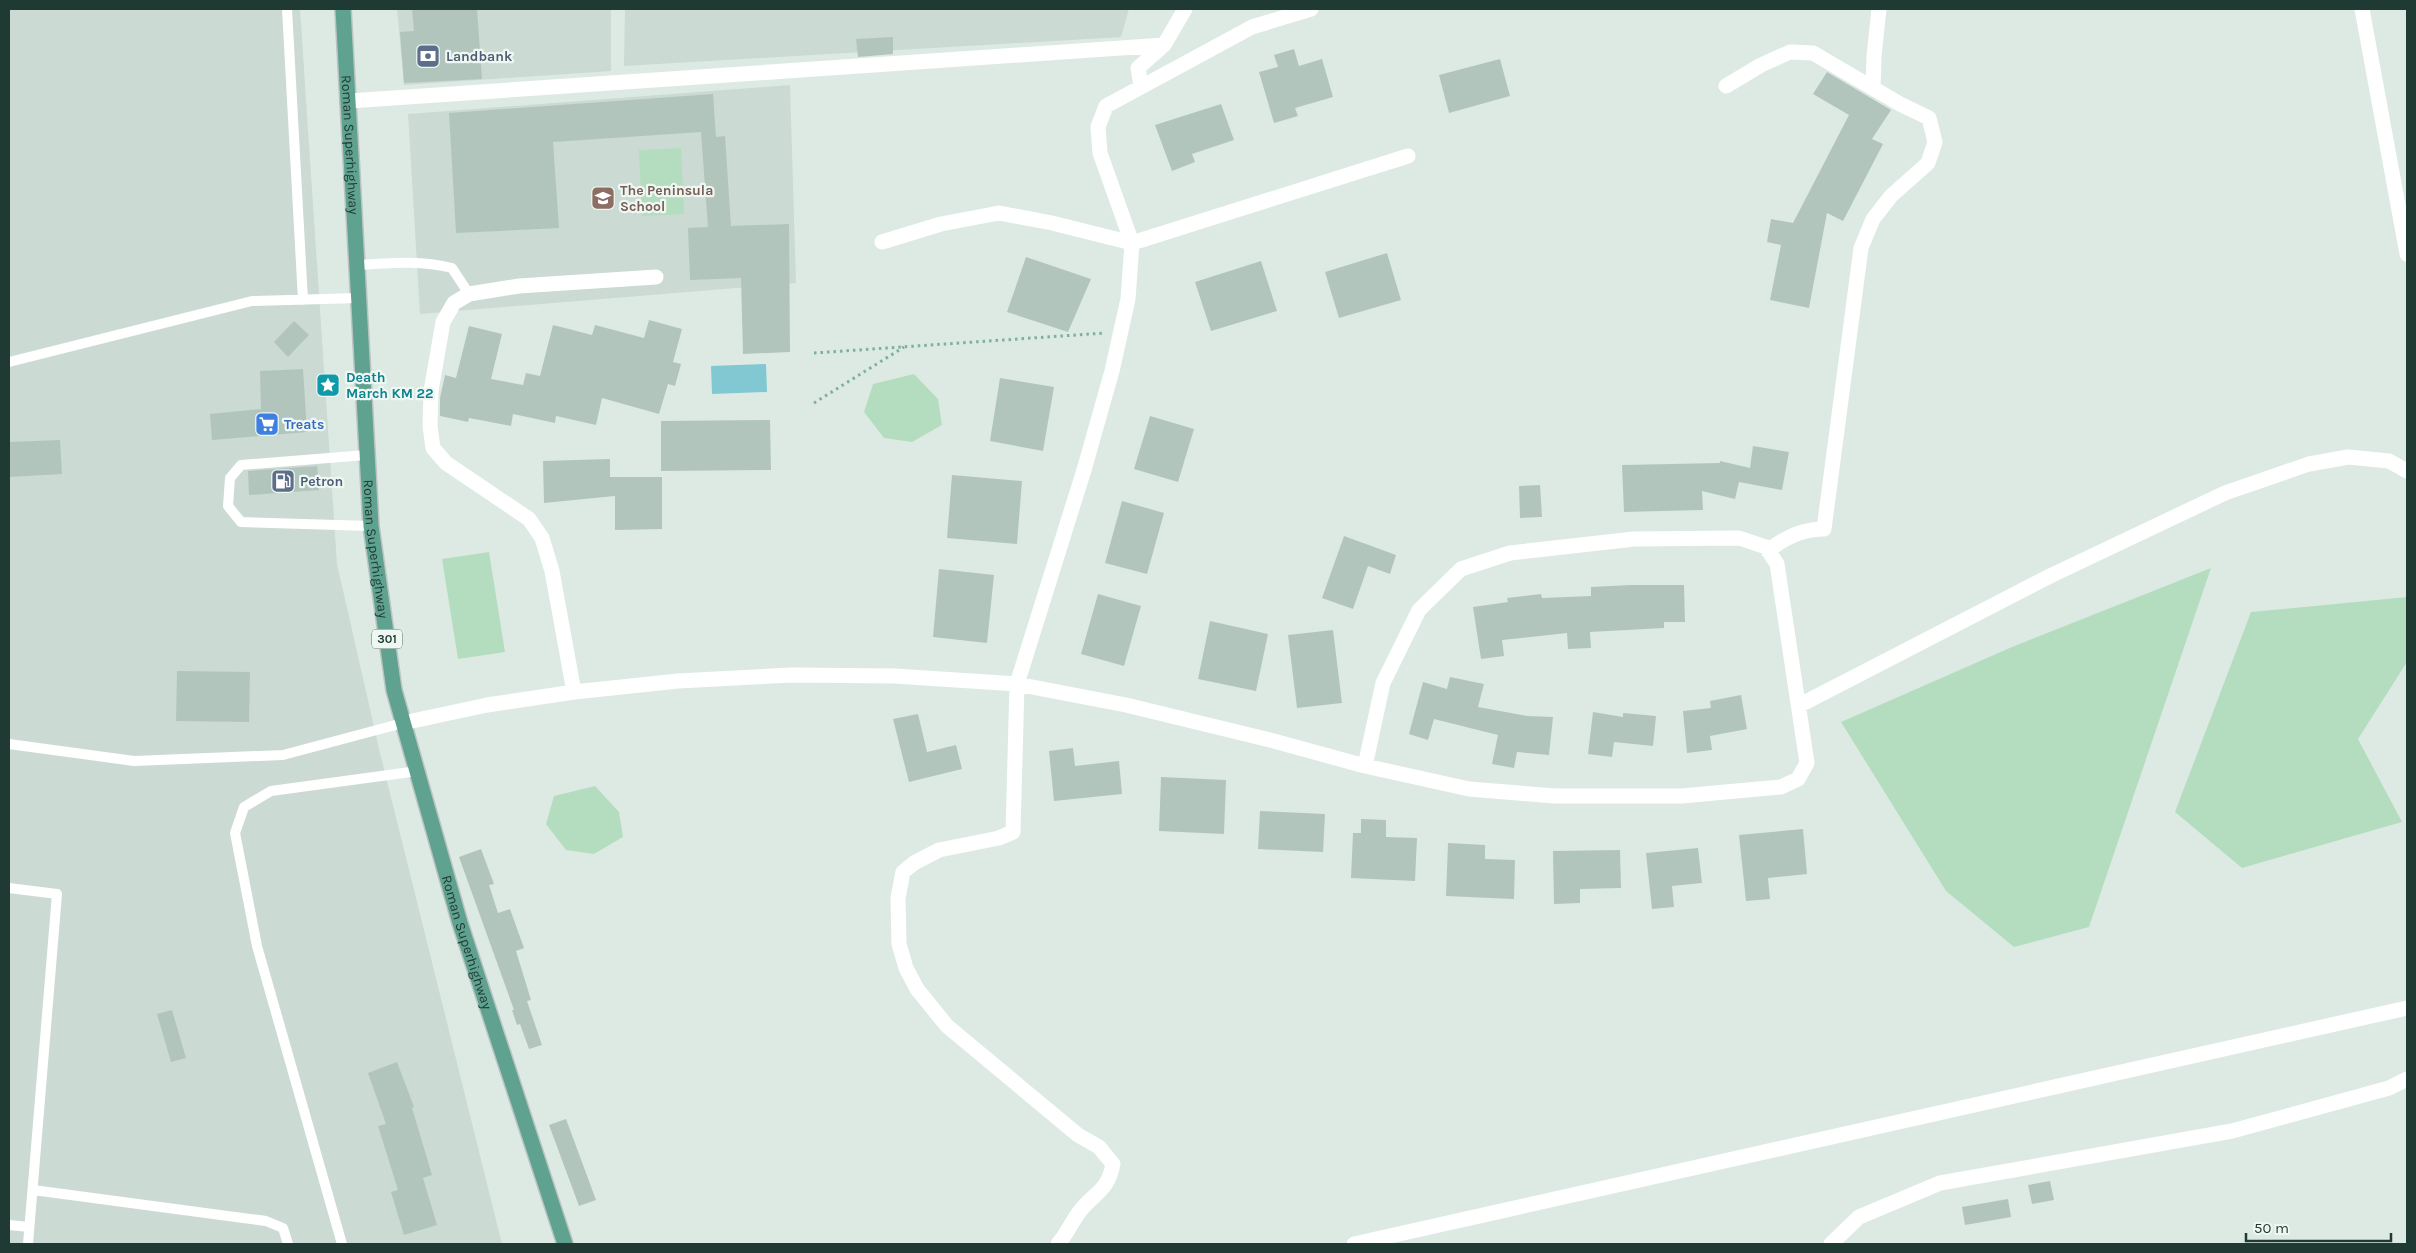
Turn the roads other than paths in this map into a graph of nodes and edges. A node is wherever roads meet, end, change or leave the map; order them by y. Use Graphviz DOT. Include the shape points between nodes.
graph roads {
  1 [pos="287,9"];
  2 [pos="343,9"];
  3 [pos="1185,9"];
  4 [pos="1310,9"];
  5 [pos="1879,9"];
  6 [pos="2362,9"];
  7 [pos="1164,45"];
  8 [pos="1141,86"];
  9 [pos="1726,86"];
  10 [pos="1874,88"];
  11 [pos="349,102"];
  12 [pos="1408,156"];
  13 [pos="882,242"];
  14 [pos="1132,243"];
  15 [pos="2407,254"];
  16 [pos="357,265"];
  17 [pos="656,277"];
  18 [pos="469,294"];
  19 [pos="359,298"];
  20 [pos="303,300"];
  21 [pos="9,362"];
  22 [pos="366,455"];
  23 [pos="2407,471"];
  24 [pos="371,526"];
  25 [pos="1768,550"];
  26 [pos="1017,684"];
  27 [pos="574,692"];
  28 [pos="1800,705"];
  29 [pos="403,723"];
  30 [pos="9,744"];
  31 [pos="1365,766"];
  32 [pos="418,771"];
  33 [pos="9,888"];
  34 [pos="2407,1008"];
  35 [pos="2407,1079"];
  36 [pos="33,1190"];
  37 [pos="9,1224"];
  38 [pos="29,1227"];
  39 [pos="28,1244"];
  40 [pos="288,1244"];
  41 [pos="342,1244"];
  42 [pos="564,1244"];
  43 [pos="1058,1244"];
  44 [pos="1354,1244"];
  45 [pos="1831,1244"];
  1 -- 20 [label="lane"];
  2 -- 11 [label="main road, Roman Superhighway / 301"];
  3 -- 7 [label="street"];
  4 -- 8 [label="street" via="1252,27"];
  5 -- 10 [label="street"];
  6 -- 15 [label="street"];
  7 -- 8 [label="street" via="1138,68"];
  7 -- 11 [label="street"];
  8 -- 14 [label="street" via="1106,106 1098,127 1100,153"];
  9 -- 10 [label="street" via="1790,52 1813,53"];
  10 -- 25 [label="street" via="1929,118 1936,142 1928,163 1891,196 1874,219 1860,248 1824,529 1798,532"];
  11 -- 16 [label="main road, Roman Superhighway / 301"];
  12 -- 14 [label="street"];
  13 -- 14 [label="street" via="941,224 999,213"];
  14 -- 26 [label="street" via="1128,298 1121,332 1084,470"];
  16 -- 18 [label="lane" via="408,262 452,268"];
  16 -- 19 [label="main road, Roman Superhighway / 301"];
  17 -- 18 [label="street" via="518,286"];
  18 -- 27 [label="street" via="454,303 443,322 431,391 433,448 446,463 529,519 542,538 552,571"];
  19 -- 20 [label="lane"];
  19 -- 22 [label="main road, Roman Superhighway / 301"];
  20 -- 21 [label="lane" via="252,301"];
  22 -- 24 [label="main road, Roman Superhighway / 301"];
  22 -- 24 [label="lane" via="240,465 230,478 228,506 242,522"];
  23 -- 28 [label="street" via="2389,460 2348,457 2309,464 2226,493 2050,576"];
  24 -- 29 [label="main road, Roman Superhighway / 301" via="394,690"];
  25 -- 28 [label="street" via="1777,564"];
  25 -- 31 [label="street" via="1739,538 1634,539 1510,553 1461,569 1419,610 1383,683"];
  26 -- 27 [label="street" via="895,676 792,674"];
  26 -- 31 [label="street" via="1150,710"];
  26 -- 43 [label="street" via="1013,832 999,838 939,850 903,872 898,898 899,944 917,989 947,1026 1078,1134 1099,1147 1113,1164 1106,1185 1080,1210"];
  27 -- 29 [label="street" via="487,705"];
  28 -- 31 [label="street" via="1807,763 1798,779 1782,787 1682,796 1555,796 1469,789"];
  29 -- 30 [label="lane" via="283,755 134,761"];
  29 -- 32 [label="main road, Roman Superhighway / 301"];
  32 -- 41 [label="lane" via="271,791 244,807 235,833 257,946"];
  32 -- 42 [label="main road, Roman Superhighway / 301" via="460,923"];
  33 -- 36 [label="lane" via="57,894"];
  34 -- 44 [label="street"];
  35 -- 45 [label="street" via="2389,1088 2232,1131 1940,1183 1859,1217"];
  36 -- 38 [label="lane"];
  36 -- 40 [label="lane" via="266,1221 283,1228"];
  37 -- 38 [label="lane"];
  38 -- 39 [label="lane"];
}
